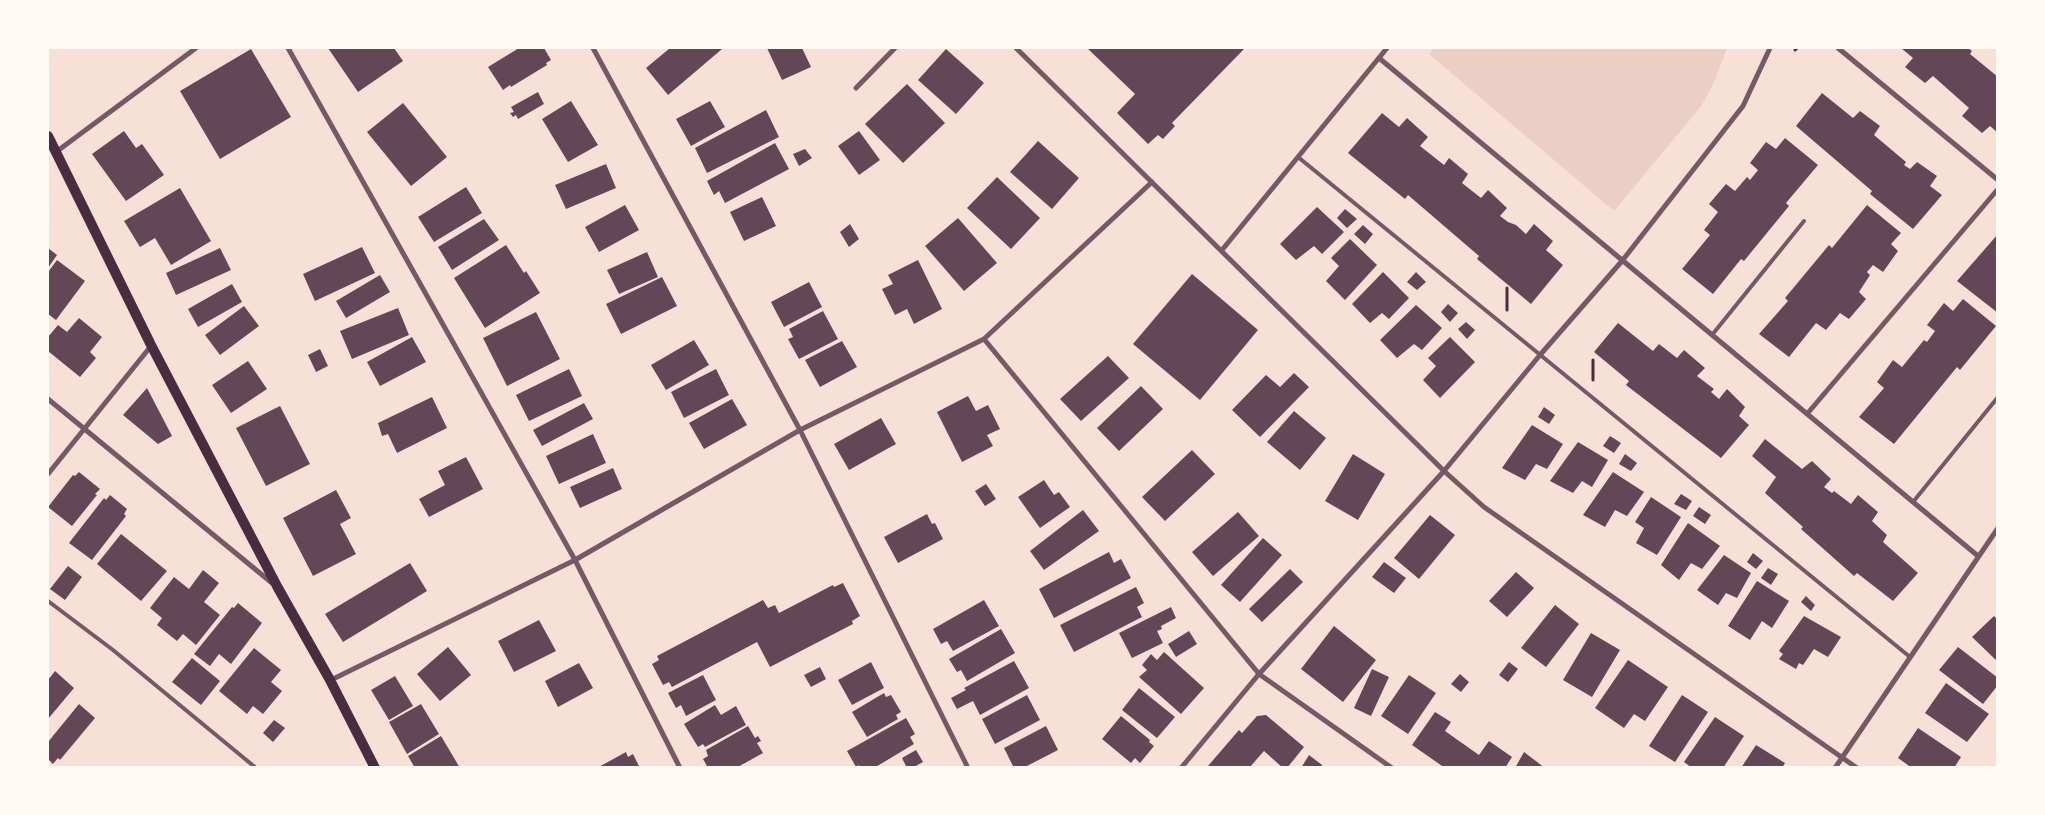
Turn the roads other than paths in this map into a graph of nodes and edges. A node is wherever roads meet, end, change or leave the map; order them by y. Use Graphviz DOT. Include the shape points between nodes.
graph roads {
  1 [pos="196,48"];
  2 [pos="288,48"];
  3 [pos="593,48"];
  4 [pos="895,48"];
  5 [pos="1016,48"];
  6 [pos="1387,48"];
  7 [pos="1770,48"];
  8 [pos="1838,48"];
  9 [pos="1379,58"];
  10 [pos="856,88"];
  11 [pos="48,136"];
  12 [pos="56,152"];
  13 [pos="1298,157"];
  14 [pos="1998,180"];
  15 [pos="1152,182"];
  16 [pos="1998,189"];
  17 [pos="1804,221"];
  18 [pos="1222,250"];
  19 [pos="1622,261"];
  20 [pos="1712,335"];
  21 [pos="984,339"];
  22 [pos="151,345"];
  23 [pos="1540,354"];
  24 [pos="1998,398"];
  25 [pos="48,399"];
  26 [pos="1807,414"];
  27 [pos="85,429"];
  28 [pos="800,430"];
  29 [pos="1444,471"];
  30 [pos="48,474"];
  31 [pos="1913,502"];
  32 [pos="1998,528"];
  33 [pos="1978,556"];
  34 [pos="575,560"];
  35 [pos="278,588"];
  36 [pos="48,601"];
  37 [pos="1910,657"];
  38 [pos="1259,674"];
  39 [pos="330,680"];
  40 [pos="1842,757"];
  41 [pos="256,768"];
  42 [pos="375,768"];
  43 [pos="680,768"];
  44 [pos="968,768"];
  45 [pos="1181,768"];
  46 [pos="1392,768"];
  47 [pos="1835,768"];
  48 [pos="1857,768"];
  1 -- 12 [label="street"];
  2 -- 34 [label="street"];
  3 -- 28 [label="street"];
  4 -- 10 [label="street"];
  5 -- 15 [label="street"];
  6 -- 9 [label="street"];
  7 -- 19 [label="street" via="1743,106"];
  8 -- 14 [label="street"];
  9 -- 13 [label="street"];
  9 -- 19 [label="street"];
  11 -- 12 [label="main road"];
  12 -- 22 [label="main road"];
  13 -- 18 [label="street"];
  13 -- 23 [label="lane"];
  15 -- 18 [label="street"];
  15 -- 21 [label="street"];
  16 -- 26 [label="street"];
  17 -- 20 [label="lane"];
  18 -- 29 [label="street"];
  19 -- 20 [label="street"];
  19 -- 23 [label="street"];
  20 -- 26 [label="street"];
  21 -- 28 [label="street"];
  21 -- 38 [label="street"];
  22 -- 27 [label="street"];
  22 -- 35 [label="main road"];
  23 -- 29 [label="street"];
  23 -- 37 [label="lane"];
  24 -- 31 [label="lane"];
  25 -- 27 [label="street"];
  26 -- 31 [label="street"];
  27 -- 30 [label="street"];
  27 -- 35 [label="street"];
  28 -- 34 [label="street"];
  28 -- 44 [label="street"];
  29 -- 38 [label="street"];
  29 -- 40 [label="street" via="1484,507"];
  31 -- 33 [label="street"];
  32 -- 33 [label="street"];
  33 -- 37 [label="street"];
  34 -- 39 [label="street"];
  34 -- 43 [label="street"];
  35 -- 39 [label="main road"];
  36 -- 41 [label="lane"];
  37 -- 40 [label="street"];
  38 -- 45 [label="street"];
  38 -- 46 [label="street"];
  39 -- 42 [label="main road"];
  40 -- 47 [label="street"];
  40 -- 48 [label="street"];
}
